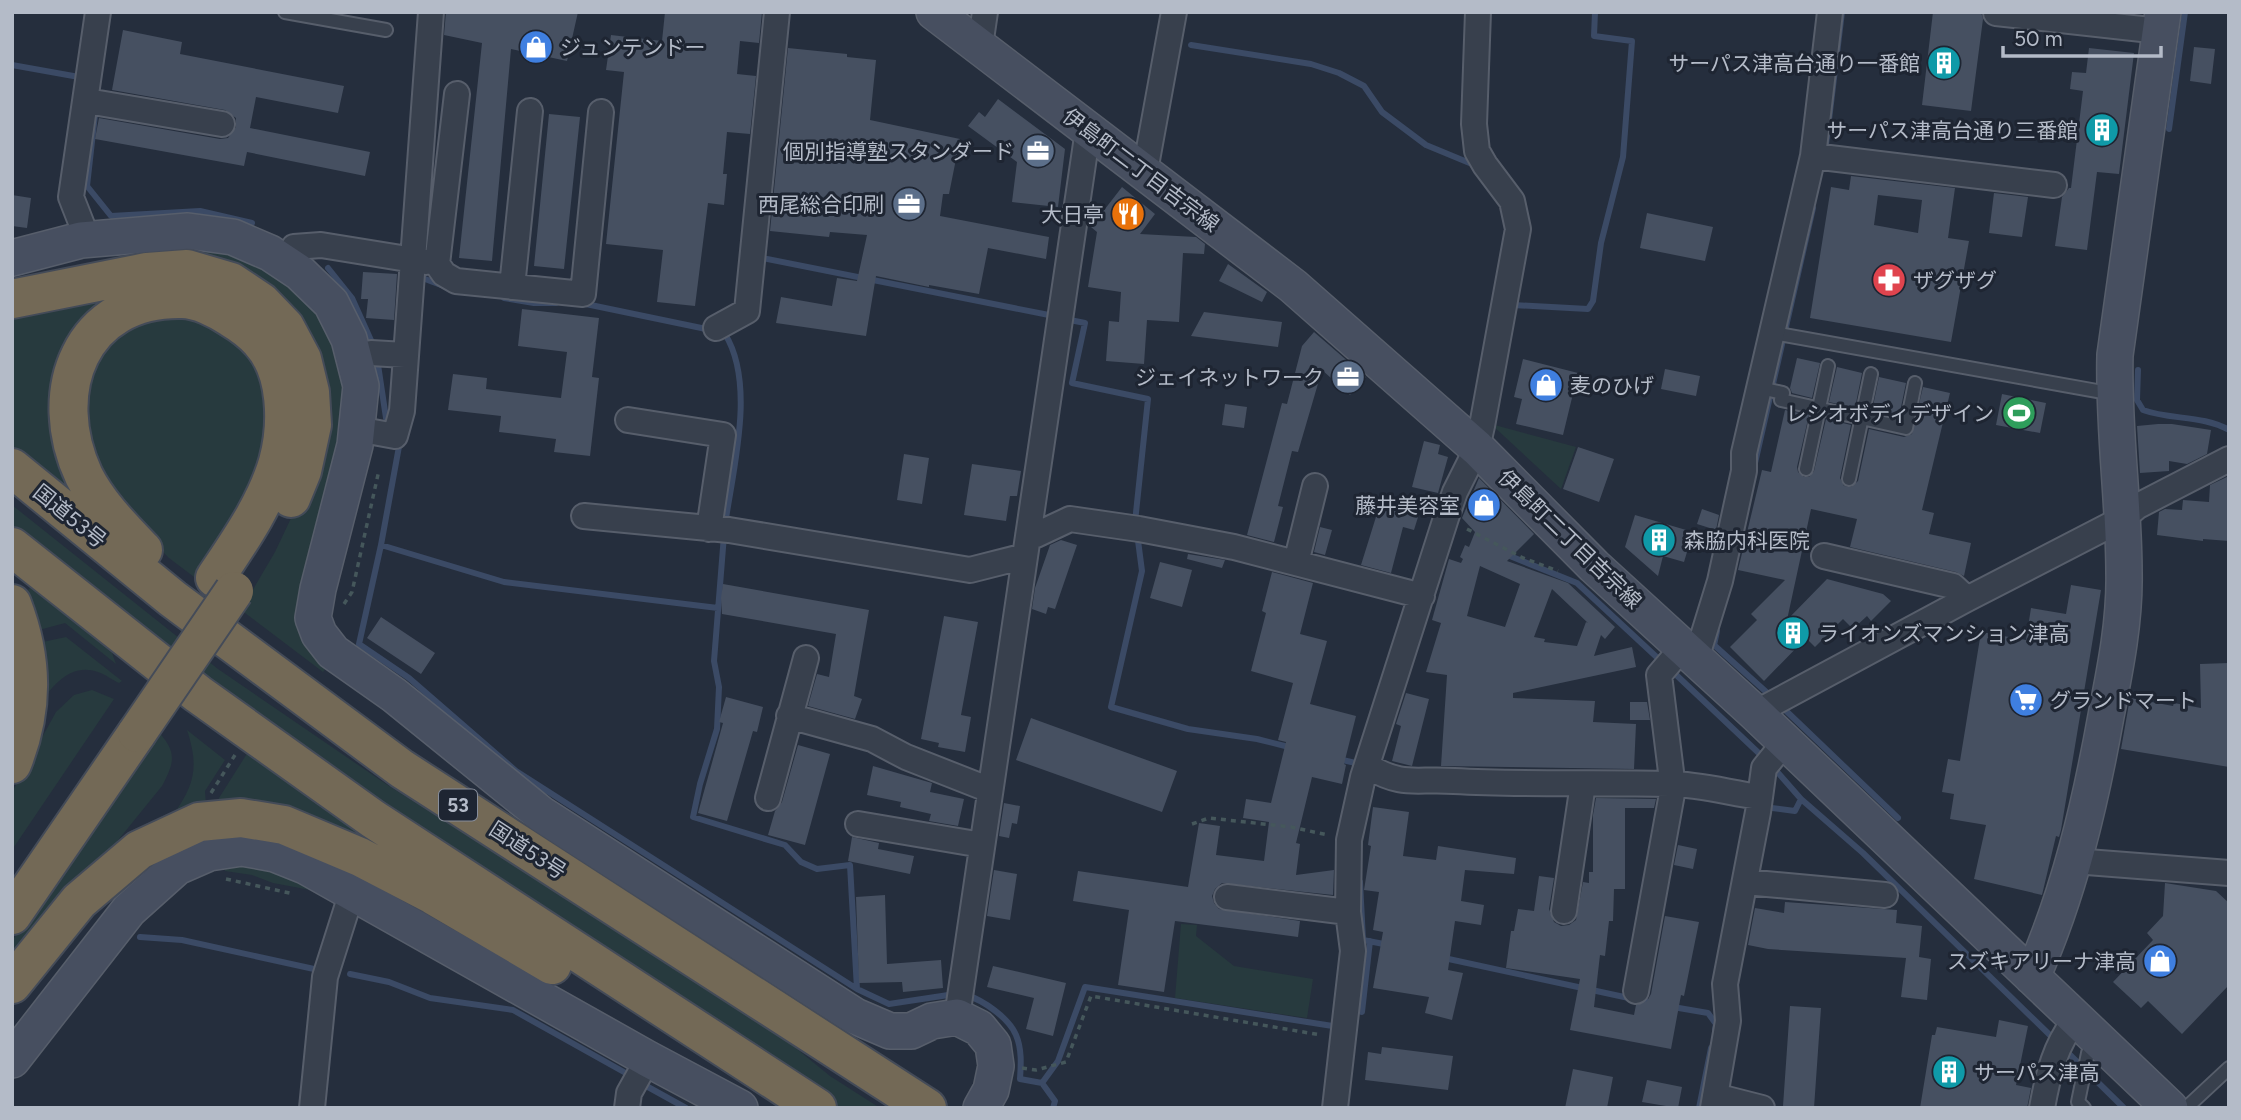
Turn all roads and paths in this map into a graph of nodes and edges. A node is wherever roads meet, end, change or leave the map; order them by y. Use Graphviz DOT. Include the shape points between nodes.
graph roads {
  1 [pos="98,12"];
  2 [pos="285,12"];
  3 [pos="431,12"];
  4 [pos="777,12"];
  5 [pos="934,12"];
  6 [pos="985,12"];
  7 [pos="1174,12"];
  8 [pos="1478,12"];
  9 [pos="1830,12"];
  10 [pos="1996,13"];
  11 [pos="2161,22"];
  12 [pos="386,30"];
  13 [pos="980,46"];
  14 [pos="457,93"];
  15 [pos="94,102"];
  16 [pos="530,111"];
  17 [pos="601,112"];
  18 [pos="222,124"];
  19 [pos="1088,130"];
  20 [pos="1821,157"];
  21 [pos="1145,172"];
  22 [pos="2054,185"];
  23 [pos="81,240"];
  24 [pos="12,258"];
  25 [pos="422,262"];
  26 [pos="285,263"];
  27 [pos="512,287"];
  28 [pos="12,299"];
  29 [pos="716,328"];
  30 [pos="1781,334"];
  31 [pos="369,355"];
  32 [pos="405,355"];
  33 [pos="1828,366"];
  34 [pos="1871,374"];
  35 [pos="1915,383"];
  36 [pos="1768,390"];
  37 [pos="2114,394"];
  38 [pos="1819,409"];
  39 [pos="1862,418"];
  40 [pos="628,420"];
  41 [pos="357,429"];
  42 [pos="1477,448"];
  43 [pos="2229,459"];
  44 [pos="12,468"];
  45 [pos="1805,470"];
  46 [pos="1849,479"];
  47 [pos="1315,486"];
  48 [pos="584,516"];
  49 [pos="1446,518"];
  50 [pos="2122,519"];
  51 [pos="719,530"];
  52 [pos="1026,546"];
  53 [pos="12,547"];
  54 [pos="1824,556"];
  55 [pos="1296,563"];
  56 [pos="1594,566"];
  57 [pos="225,585"];
  58 [pos="1422,596"];
  59 [pos="173,599"];
  60 [pos="1967,599"];
  61 [pos="12,604"];
  62 [pos="1687,651"];
  63 [pos="806,658"];
  64 [pos="1769,705"];
  65 [pos="789,716"];
  66 [pos="129,726"];
  67 [pos="237,753"];
  68 [pos="1774,756"];
  69 [pos="12,764"];
  70 [pos="1367,766"];
  71 [pos="1583,784"];
  72 [pos="990,790"];
  73 [pos="1673,790"];
  74 [pos="209,795"];
  75 [pos="768,798"];
  76 [pos="1759,804"];
  77 [pos="858,824"];
  78 [pos="1192,824"];
  79 [pos="1349,840"];
  80 [pos="982,845"];
  81 [pos="2074,862"];
  82 [pos="2229,873"];
  83 [pos="219,878"];
  84 [pos="12,880"];
  85 [pos="1745,882"];
  86 [pos="352,892"];
  87 [pos="1885,895"];
  88 [pos="305,896"];
  89 [pos="1227,897"];
  90 [pos="1564,911"];
  91 [pos="1348,912"];
  92 [pos="12,915"];
  93 [pos="2032,977"];
  94 [pos="12,984"];
  95 [pos="1636,991"];
  96 [pos="959,1002"];
  97 [pos="1344,1038"];
  98 [pos="2076,1040"];
  99 [pos="648,1059"];
  100 [pos="12,1060"];
  101 [pos="2229,1068"];
  102 [pos="1026,1069"];
  103 [pos="777,1083"];
  104 [pos="992,1102"];
  105 [pos="1714,1102"];
  106 [pos="312,1108"];
  107 [pos="628,1108"];
  108 [pos="740,1108"];
  109 [pos="817,1108"];
  110 [pos="927,1108"];
  111 [pos="1335,1108"];
  112 [pos="1762,1108"];
  113 [pos="2042,1108"];
  114 [pos="2084,1108"];
  115 [pos="2170,1108"];
  116 [pos="2186,1108"];
  1 -- 15 [label="street"];
  2 -- 12 [label="lane"];
  3 -- 25 [label="street"];
  4 -- 29 [label="street" via="747,311"];
  5 -- 13 [label="street, 伊島町二丁目吉宗線"];
  6 -- 13 [label="street"];
  7 -- 21 [label="street"];
  8 -- 42 [label="street" via="1477,151 1512,201 1518,229"];
  9 -- 20 [label="street"];
  10 -- 11 [label="street"];
  11 -- 37 [label="street" via="2116,346"];
  13 -- 19 [label="street, 伊島町二丁目吉宗線"];
  14 -- 25 [label="street"];
  15 -- 18 [label="street"];
  15 -- 23 [label="street" via="71,197 82,225"];
  16 -- 27 [label="street"];
  17 -- 27 [label="street" via="583,294"];
  19 -- 21 [label="street, 伊島町二丁目吉宗線"];
  19 -- 52 [label="street"];
  20 -- 22 [label="street"];
  20 -- 30 [label="street"];
  21 -- 42 [label="street, 伊島町二丁目吉宗線" via="1293,286"];
  23 -- 24 [label="street"];
  23 -- 26 [label="street" via="188,231 233,237"];
  25 -- 26 [label="street" via="321,245 294,247"];
  25 -- 27 [label="street" via="456,281"];
  25 -- 32 [label="street"];
  26 -- 31 [label="street" via="331,303 349,339"];
  28 -- 57 [label="highway" via="147,272 187,269 231,282 261,302 285,327 303,359 310,392 312,425 302,471 265,547"];
  30 -- 36 [label="street"];
  30 -- 37 [label="lane"];
  31 -- 32 [label="street"];
  31 -- 41 [label="street"];
  32 -- 41 [label="street" via="402,411 395,436"];
  33 -- 38 [label="lane"];
  34 -- 39 [label="lane"];
  35 -- 39 [label="lane" via="1906,428"];
  36 -- 38 [label="lane" via="1783,393 1781,400"];
  36 -- 62 [label="street" via="1744,453 1731,527"];
  37 -- 50 [label="street"];
  38 -- 39 [label="lane"];
  38 -- 45 [label="lane"];
  39 -- 46 [label="lane"];
  40 -- 51 [label="street" via="723,435"];
  41 -- 96 [label="street" via="313,618 333,652 394,695 541,814 855,1016 890,1031 911,1031"];
  42 -- 49 [label="street"];
  42 -- 56 [label="street, 伊島町二丁目吉宗線"];
  43 -- 50 [label="street" via="2138,506"];
  44 -- 59 [label="highway, 国道53号 / 53"];
  47 -- 55 [label="street"];
  48 -- 51 [label="street"];
  49 -- 56 [label="path" via="1523,558 1580,578"];
  49 -- 58 [label="street"];
  50 -- 60 [label="street"];
  50 -- 81 [label="street" via="2124,576 2117,663"];
  51 -- 52 [label="street" via="970,570"];
  52 -- 55 [label="street" via="1036,535 1070,519 1139,528"];
  52 -- 72 [label="street"];
  53 -- 103 [label="highway" via="198,694 373,819"];
  54 -- 60 [label="street" via="1953,586"];
  55 -- 58 [label="street"];
  56 -- 62 [label="street, 伊島町二丁目吉宗線"];
  57 -- 59 [label="highway" via="278,461 282,393 274,361 260,341 219,310 184,298 146,303 118,312 81,352 68,385 67,411 84,476 105,510 148,556"];
  57 -- 66 [label="highway"];
  58 -- 70 [label="street"];
  59 -- 110 [label="highway, 国道53号 / 53" via="402,769"];
  60 -- 64 [label="street"];
  61 -- 69 [label="highway" via="26,647 29,680 26,720"];
  62 -- 64 [label="street, 伊島町二丁目吉宗線"];
  62 -- 73 [label="street" via="1659,675"];
  63 -- 65 [label="street"];
  64 -- 68 [label="street, 伊島町二丁目吉宗線"];
  65 -- 72 [label="street" via="873,739"];
  65 -- 75 [label="street"];
  66 -- 84 [label="highway"];
  66 -- 92 [label="highway"];
  67 -- 74 [label="path"];
  68 -- 76 [label="street"];
  68 -- 93 [label="street, 伊島町二丁目吉宗線"];
  70 -- 71 [label="street" via="1387,778 1409,782"];
  70 -- 79 [label="street"];
  71 -- 73 [label="street"];
  71 -- 90 [label="street"];
  72 -- 80 [label="street"];
  73 -- 76 [label="street"];
  73 -- 95 [label="street"];
  76 -- 85 [label="street"];
  77 -- 80 [label="street"];
  78 -- 79 [label="path" via="1209,818 1291,827"];
  79 -- 91 [label="street"];
  80 -- 96 [label="street"];
  81 -- 82 [label="street"];
  81 -- 93 [label="street"];
  83 -- 88 [label="path"];
  85 -- 87 [label="street"];
  85 -- 105 [label="street" via="1725,984 1728,1021"];
  86 -- 99 [label="street"];
  86 -- 100 [label="street" via="305,866 242,848 208,853 177,867 129,910"];
  86 -- 106 [label="street" via="325,978"];
  89 -- 91 [label="street"];
  91 -- 97 [label="street" via="1353,951"];
  93 -- 98 [label="street, 伊島町二丁目吉宗線"];
  94 -- 103 [label="highway" via="79,901 139,849 199,822 241,818 284,825 360,857 582,982"];
  96 -- 104 [label="street" via="993,1045"];
  97 -- 102 [label="path" via="1091,996 1066,1062"];
  97 -- 111 [label="street"];
  98 -- 113 [label="street" via="2050,1067"];
  98 -- 114 [label="lane" via="2083,1080 2078,1102"];
  98 -- 115 [label="street, 伊島町二丁目吉宗線"];
  99 -- 107 [label="street" via="629,1093"];
  99 -- 108 [label="street"];
  101 -- 116 [label="lane"];
  103 -- 109 [label="highway"];
  105 -- 112 [label="street"];
}
